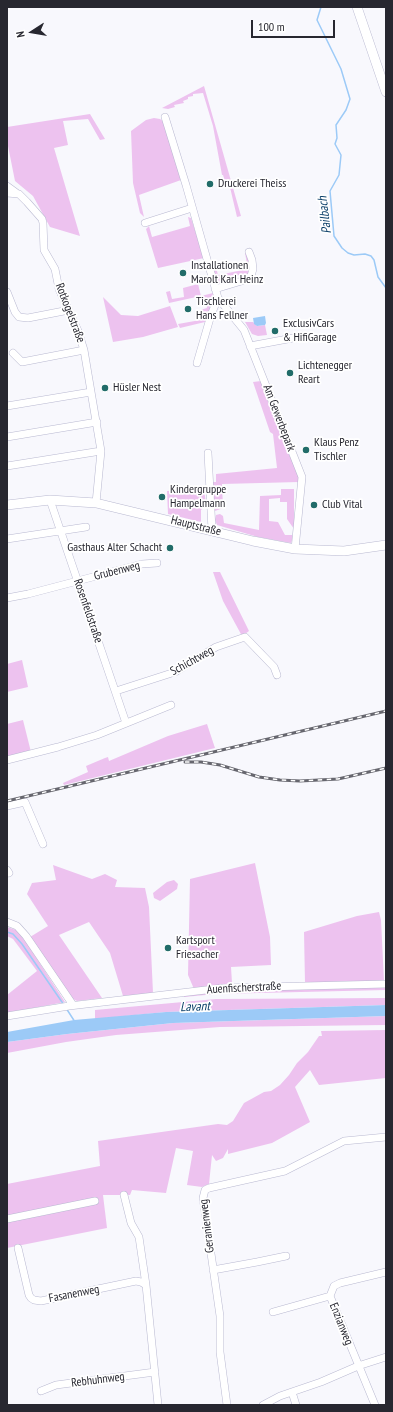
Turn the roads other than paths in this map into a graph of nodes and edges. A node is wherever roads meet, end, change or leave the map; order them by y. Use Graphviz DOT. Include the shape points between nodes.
graph roads {
  1 [pos="356,7"];
  2 [pos="386,92"];
  3 [pos="164,117"];
  4 [pos="7,186"];
  5 [pos="7,193"];
  6 [pos="19,194"];
  7 [pos="192,208"];
  8 [pos="145,222"];
  9 [pos="249,252"];
  10 [pos="215,289"];
  11 [pos="7,292"];
  12 [pos="218,298"];
  13 [pos="69,310"];
  14 [pos="293,338"];
  15 [pos="250,346"];
  16 [pos="84,350"];
  17 [pos="13,353"];
  18 [pos="196,364"];
  19 [pos="91,392"];
  20 [pos="7,406"];
  21 [pos="97,422"];
  22 [pos="7,437"];
  23 [pos="101,451"];
  24 [pos="208,453"];
  25 [pos="7,466"];
  26 [pos="50,500"];
  27 [pos="96,503"];
  28 [pos="7,505"];
  29 [pos="86,526"];
  30 [pos="60,530"];
  31 [pos="212,530"];
  32 [pos="7,539"];
  33 [pos="386,546"];
  34 [pos="295,549"];
  35 [pos="157,563"];
  36 [pos="78,580"];
  37 [pos="7,598"];
  38 [pos="277,675"];
  39 [pos="116,691"];
  40 [pos="171,705"];
  41 [pos="126,723"];
  42 [pos="7,760"];
  43 [pos="7,806"];
  44 [pos="43,844"];
  45 [pos="7,922"];
  46 [pos="386,984"];
  47 [pos="71,1006"];
  48 [pos="7,1016"];
  49 [pos="386,1137"];
  50 [pos="124,1195"];
  51 [pos="95,1201"];
  52 [pos="7,1219"];
  53 [pos="18,1248"];
  54 [pos="286,1256"];
  55 [pos="213,1270"];
  56 [pos="386,1272"];
  57 [pos="146,1285"];
  58 [pos="330,1296"];
  59 [pos="273,1312"];
  60 [pos="386,1357"];
  61 [pos="358,1366"];
  62 [pos="155,1372"];
  63 [pos="41,1391"];
  64 [pos="292,1392"];
  65 [pos="158,1405"];
  66 [pos="227,1405"];
  67 [pos="262,1405"];
  68 [pos="296,1405"];
  69 [pos="375,1405"];
  1 -- 2 [label="main road"];
  3 -- 7 [label="street, Am Gewerbepark"];
  4 -- 6 [label="street, Rotkogelstraße"];
  5 -- 6 [label="street"];
  6 -- 13 [label="street, Rotkogelstraße" via="42,219 44,250 55,269 59,289"];
  7 -- 8 [label="street"];
  7 -- 10 [label="street, Am Gewerbepark"];
  9 -- 10 [label="street" via="253,269 250,276 245,280"];
  10 -- 12 [label="street, Am Gewerbepark"];
  11 -- 13 [label="street" via="19,317 28,318"];
  12 -- 15 [label="street, Am Gewerbepark" via="244,330"];
  12 -- 18 [label="street"];
  13 -- 16 [label="street, Rotkogelstraße"];
  14 -- 15 [label="street"];
  15 -- 34 [label="street, Am Gewerbepark" via="302,477"];
  16 -- 17 [label="street" via="22,362"];
  16 -- 19 [label="street, Rotkogelstraße"];
  19 -- 20 [label="street"];
  19 -- 21 [label="street, Rotkogelstraße"];
  21 -- 22 [label="street"];
  21 -- 23 [label="street, Rotkogelstraße"];
  23 -- 25 [label="street"];
  23 -- 27 [label="street, Rotkogelstraße"];
  24 -- 31 [label="street"];
  26 -- 27 [label="main road, Hauptstraße"];
  26 -- 28 [label="main road, Hauptstraße"];
  26 -- 30 [label="street, Rosenfeldstraße"];
  27 -- 31 [label="main road, Hauptstraße"];
  29 -- 30 [label="street"];
  30 -- 32 [label="street"];
  30 -- 36 [label="street, Rosenfeldstraße"];
  31 -- 34 [label="main road, Hauptstraße"];
  33 -- 34 [label="main road, Hauptstraße" via="344,552"];
  35 -- 36 [label="street, Grubenweg" via="142,564"];
  36 -- 37 [label="street, Grubenweg"];
  36 -- 39 [label="street, Rosenfeldstraße"];
  38 -- 39 [label="street, Schichtweg" via="274,667 245,637 216,647 175,672"];
  39 -- 41 [label="street, Rosenfeldstraße"];
  40 -- 41 [label="street"];
  41 -- 42 [label="street" via="58,747"];
  43 -- 44 [label="street" via="25,802"];
  45 -- 47 [label="street" via="17,926 26,936"];
  46 -- 47 [label="street, Auenfischerstraße" via="223,988"];
  47 -- 48 [label="street, Auenfischerstraße"];
  49 -- 55 [label="street, Geranienweg" via="344,1141 285,1171 205,1190 203,1198"];
  50 -- 57 [label="street" via="130,1223 139,1236"];
  51 -- 52 [label="street"];
  53 -- 57 [label="street, Fasanenweg" via="28,1295 34,1300 41,1301 136,1281"];
  54 -- 55 [label="street"];
  55 -- 66 [label="street, Geranienweg" via="220,1316 220,1352"];
  56 -- 58 [label="street, Enzianweg" via="340,1283 334,1286"];
  57 -- 62 [label="street"];
  58 -- 59 [label="street"];
  58 -- 61 [label="street, Enzianweg"];
  60 -- 61 [label="street"];
  61 -- 64 [label="street"];
  61 -- 69 [label="street, Enzianweg"];
  62 -- 63 [label="street, Rebhuhnweg" via="56,1385"];
  62 -- 65 [label="street"];
  64 -- 67 [label="street"];
  64 -- 68 [label="street"];
}
